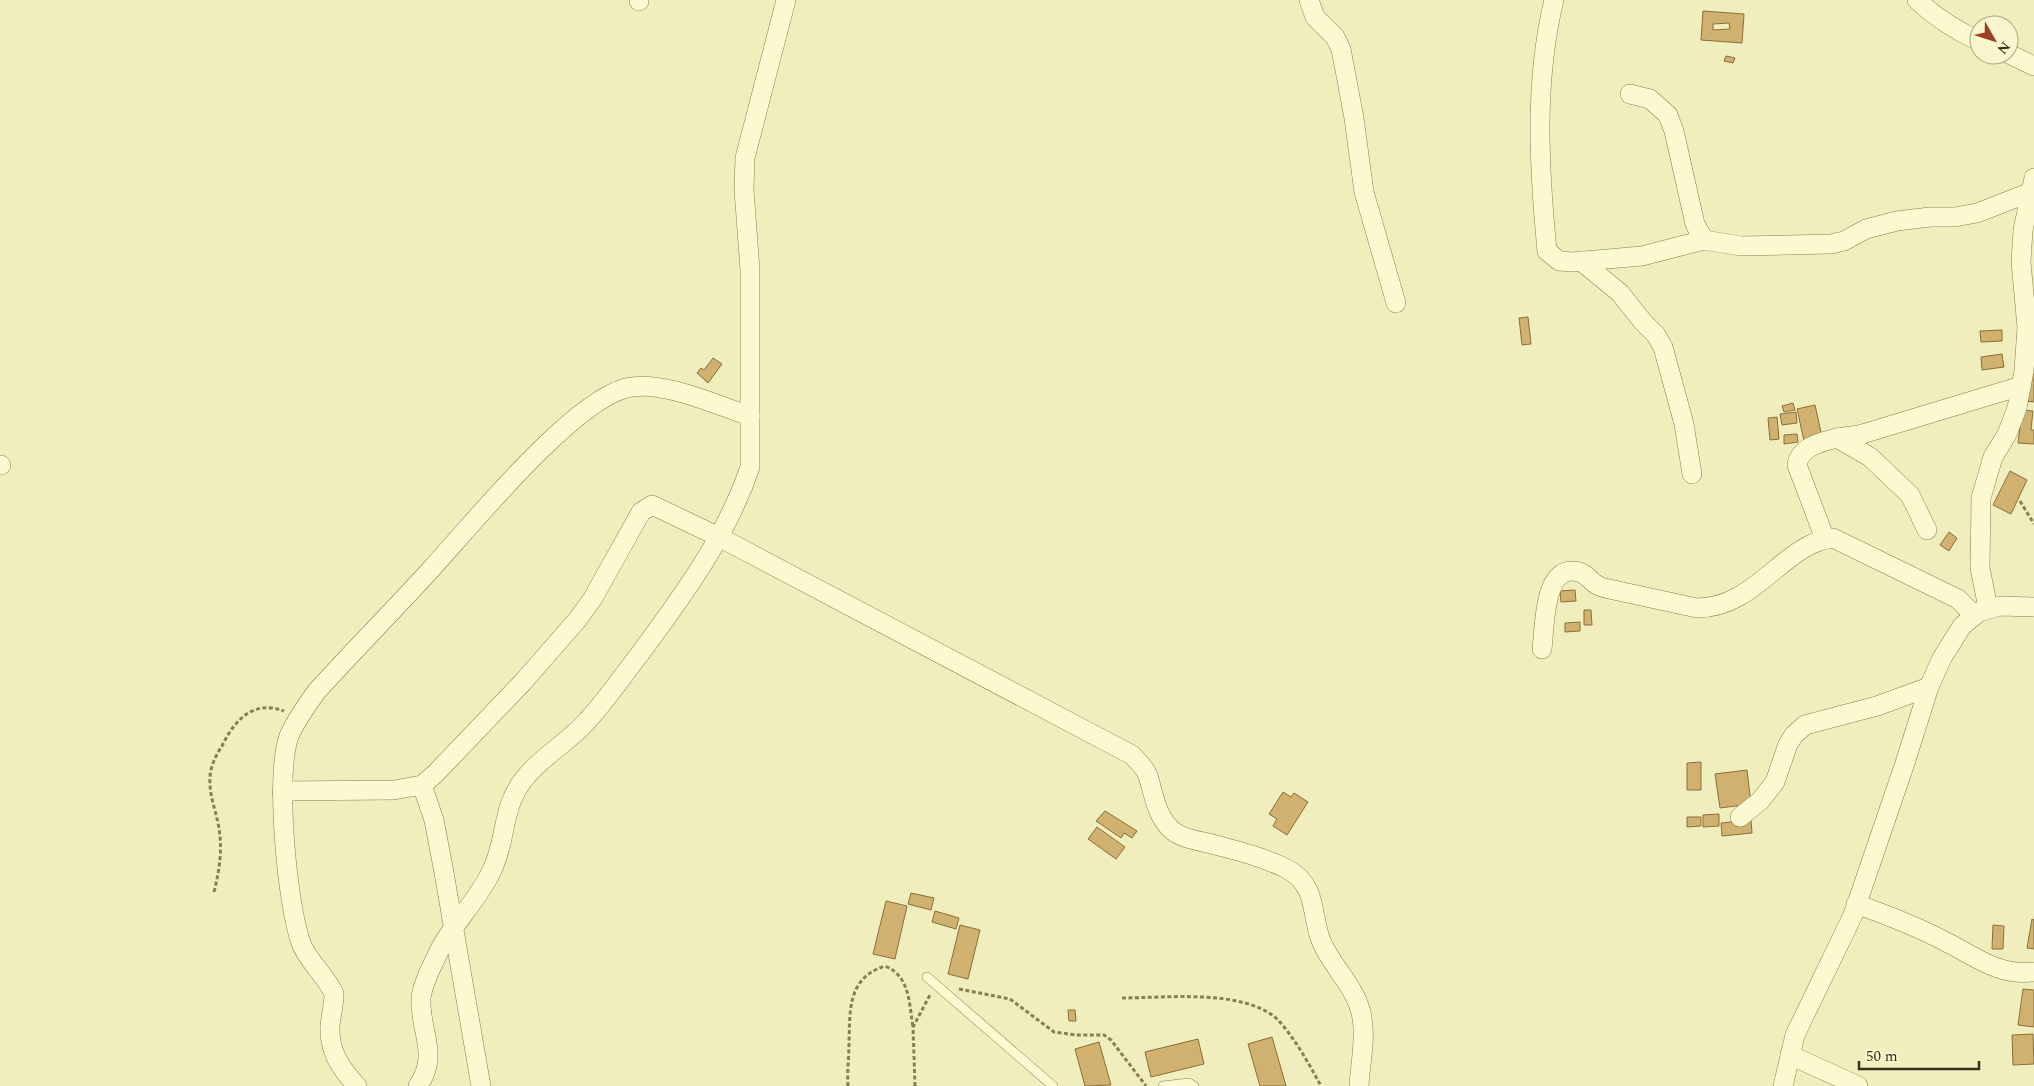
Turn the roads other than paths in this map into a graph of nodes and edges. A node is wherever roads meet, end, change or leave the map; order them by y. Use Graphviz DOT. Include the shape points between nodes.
graph roads {
  1 [pos="786,0"];
  2 [pos="1309,0"];
  3 [pos="1554,0"];
  4 [pos="1917,0"];
  5 [pos="1969,35"];
  6 [pos="2019,59"];
  7 [pos="2034,66"];
  8 [pos="1630,94"];
  9 [pos="2032,197"];
  10 [pos="1704,240"];
  11 [pos="1581,261"];
  12 [pos="1396,303"];
  13 [pos="2021,386"];
  14 [pos="750,416"];
  15 [pos="1837,438"];
  16 [pos="1692,474"];
  17 [pos="1927,530"];
  18 [pos="717,536"];
  19 [pos="1825,539"];
  20 [pos="2034,607"];
  21 [pos="1981,611"];
  22 [pos="1542,649"];
  23 [pos="1928,687"];
  24 [pos="422,785"];
  25 [pos="282,791"];
  26 [pos="1740,817"];
  27 [pos="1856,904"];
  28 [pos="454,926"];
  29 [pos="2034,972"];
  30 [pos="926,977"];
  31 [pos="1790,1055"];
  32 [pos="357,1086"];
  33 [pos="418,1086"];
  34 [pos="481,1086"];
  35 [pos="1053,1086"];
  36 [pos="1164,1086"];
  37 [pos="1194,1086"];
  38 [pos="1359,1086"];
  39 [pos="1783,1086"];
  40 [pos="1858,1086"];
  1 -- 14 [label="street" via="745,158 750,270"];
  2 -- 12 [label="street" via="1315,17 1335,37 1341,49 1364,192"];
  3 -- 11 [label="street" via="1543,63 1540,181 1547,251 1559,261"];
  4 -- 5 [label="street" via="1947,25"];
  6 -- 7 [label="street"];
  8 -- 10 [label="street" via="1650,99 1668,115 1695,224"];
  9 -- 10 [label="street" via="1955,217 1896,221 1831,244 1741,246"];
  9 -- 13 [label="street" via="2021,262 2027,327"];
  10 -- 11 [label="street" via="1642,256"];
  11 -- 16 [label="street" via="1620,293 1663,347 1684,424"];
  13 -- 15 [label="street"];
  13 -- 21 [label="street" via="2017,408 1993,457 1981,498"];
  14 -- 18 [label="street" via="750,467 741,494"];
  14 -- 25 [label="street" via="658,388 626,388 596,403 554,437 317,691 298,717 289,737"];
  15 -- 17 [label="street" via="1870,457 1910,495"];
  15 -- 19 [label="street" via="1802,452 1797,465"];
  18 -- 24 [label="street" via="652,505 646,507 578,619 523,682"];
  18 -- 28 [label="street" via="679,602 614,690 586,722 534,768 516,790 506,815 492,872"];
  18 -- 38 [label="street" via="1132,755 1143,766 1157,807 1172,831 1249,854 1288,870 1305,884 1313,900 1320,938 1360,1010 1364,1035"];
  19 -- 21 [label="street" via="1833,538"];
  19 -- 22 [label="street" via="1798,553 1739,596 1712,608 1697,608 1609,590 1581,573 1561,574 1548,593"];
  20 -- 21 [label="street" via="2000,606"];
  21 -- 23 [label="street" via="1953,638"];
  23 -- 26 [label="street" via="1878,706 1805,725 1788,744 1775,782 1760,801"];
  23 -- 27 [label="street"];
  24 -- 25 [label="street" via="394,790"];
  24 -- 28 [label="street" via="434,820"];
  25 -- 32 [label="street" via="298,934 302,946 331,986 334,994 331,1047 340,1068"];
  27 -- 29 [label="street" via="1903,922 1997,969 2021,974"];
  27 -- 31 [label="street" via="1795,1035"];
  28 -- 33 [label="street" via="424,985 421,999 429,1053"];
  28 -- 34 [label="street"];
  30 -- 35 [label="lane"];
  31 -- 39 [label="street"];
  31 -- 40 [label="street"];
  36 -- 37 [label="lane" via="1189,1083"];
}
